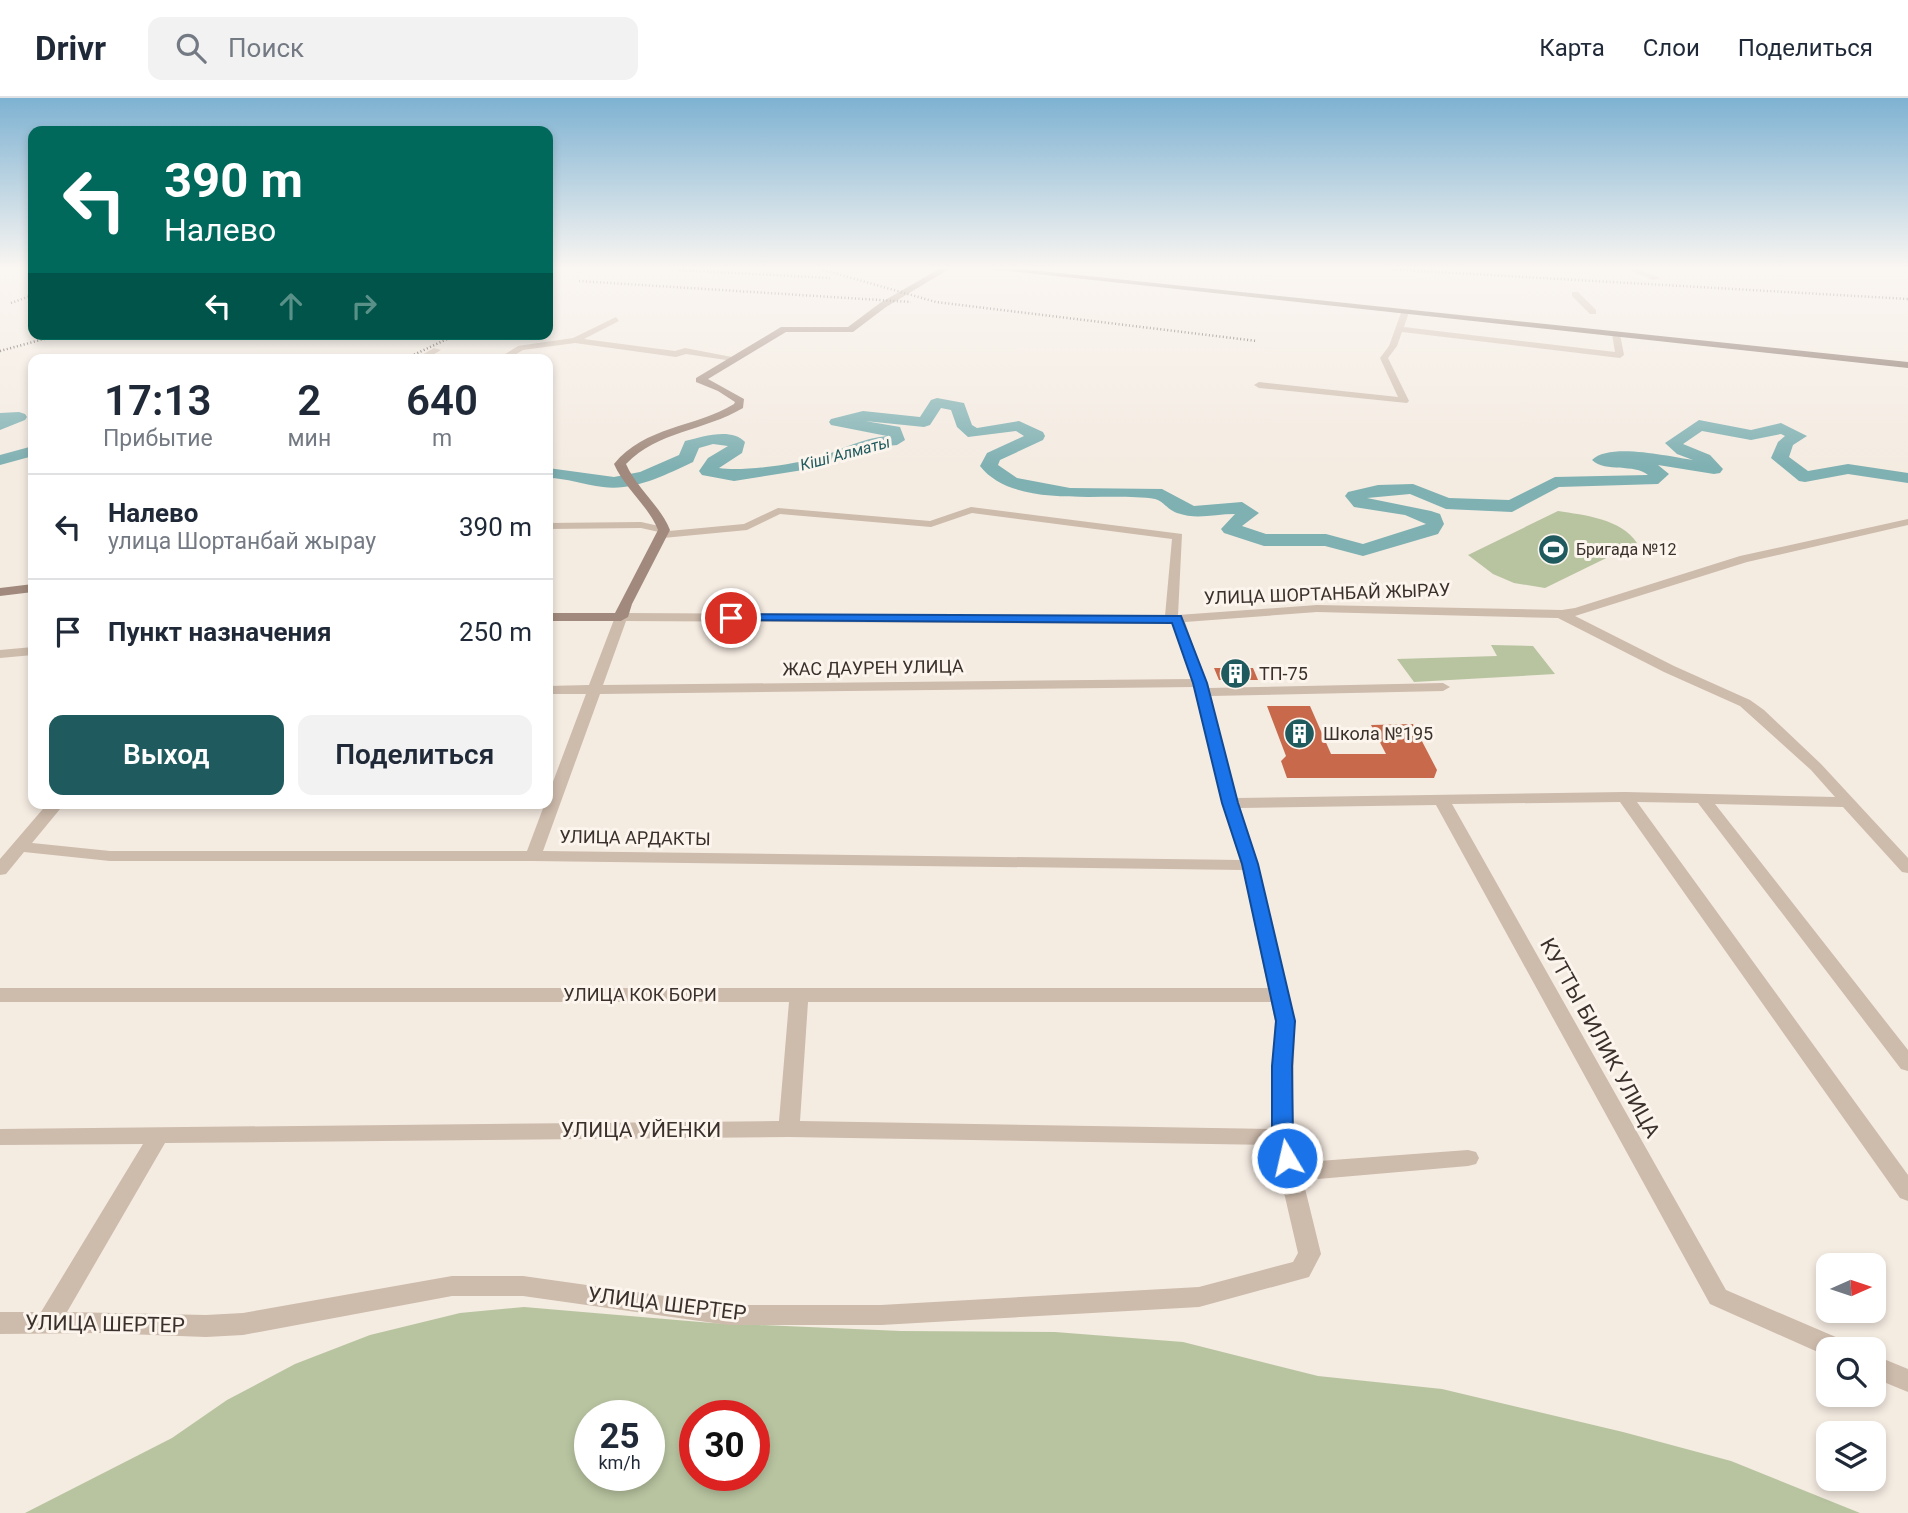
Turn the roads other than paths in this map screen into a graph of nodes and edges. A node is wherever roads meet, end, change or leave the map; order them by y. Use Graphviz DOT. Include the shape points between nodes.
graph roads {
  1 [pos="585,335"];
  2 [pos="775,335"];
  3 [pos="1396,335"];
  4 [pos="1450,335"];
  5 [pos="1616,335"];
  6 [pos="1626,335"];
  7 [pos="575,340"];
  8 [pos="437,350"];
  9 [pos="429,354"];
  10 [pos="510,354"];
  11 [pos="733,358"];
  12 [pos="1908,365"];
  13 [pos="1259,385"];
  14 [pos="1908,522"];
  15 [pos="553,526"];
  16 [pos="663,532"];
  17 [pos="28,589"];
  18 [pos="0,592"];
  19 [pos="1562,614"];
  20 [pos="553,617"];
  21 [pos="621,617"];
  22 [pos="1174,619"];
  23 [pos="28,651"];
  24 [pos="0,654"];
  25 [pos="1201,687"];
  26 [pos="1443,687"];
  27 [pos="553,690"];
  28 [pos="594,691"];
  29 [pos="1625,797"];
  30 [pos="1702,798"];
  31 [pos="1442,801"];
  32 [pos="553,802"];
  33 [pos="1846,802"];
  34 [pos="1230,803"];
  35 [pos="52,809"];
  36 [pos="550,809"];
  37 [pos="20,847"];
  38 [pos="533,856"];
  39 [pos="1250,864"];
  40 [pos="1908,868"];
  41 [pos="0,870"];
  42 [pos="0,995"];
  43 [pos="799,995"];
  44 [pos="1280,995"];
  45 [pos="1908,1064"];
  46 [pos="789,1129"];
  47 [pos="160,1134"];
  48 [pos="0,1137"];
  49 [pos="1285,1147"];
  50 [pos="1468,1157"];
  51 [pos="1908,1192"];
  52 [pos="0,1322"];
  53 [pos="48,1322"];
  54 [pos="1816,1340"];
  55 [pos="1886,1371"];
  56 [pos="1908,1381"];
  1 -- 7 [label="street"];
  2 -- 11 [label="street"];
  3 -- 13 [label="street" via="1384,358 1404,401"];
  4 -- 5 [label="street" via="1620,355"];
  6 -- 12 [label="main road"];
  7 -- 10 [label="street" via="521,348"];
  7 -- 11 [label="street"];
  8 -- 9 [label="street"];
  11 -- 16 [label="street" via="700,380 734,396 739,406 689,429 646,441 621,464 626,479 661,521"];
  14 -- 19 [label="street" via="1744,559"];
  15 -- 16 [label="street" via="641,525"];
  16 -- 21 [label="street"];
  16 -- 22 [label="street" via="747,527 778,512 931,524 971,510 1178,536"];
  17 -- 18 [label="street"];
  19 -- 22 [label="street, УЛИЦА ШОРТАНБАЙ ЖЫРАУ" via="1405,607 1241,612"];
  19 -- 33 [label="street" via="1745,703 1771,723"];
  20 -- 21 [label="street, УЛИЦА ШОРТАНБАЙ ЖЫРАУ"];
  21 -- 22 [label="street, УЛИЦА ШОРТАНБАЙ ЖЫРАУ"];
  21 -- 28 [label="street"];
  22 -- 25 [label="street, УЛИЦА ШЕРТЕР"];
  23 -- 24 [label="street"];
  25 -- 26 [label="street, ЖАС ДАУРЕН УЛИЦА"];
  25 -- 28 [label="street, ЖАС ДАУРЕН УЛИЦА"];
  25 -- 34 [label="street, УЛИЦА ШЕРТЕР"];
  27 -- 28 [label="street, ЖАС ДАУРЕН УЛИЦА"];
  28 -- 32 [label="street"];
  29 -- 30 [label="street"];
  29 -- 31 [label="street"];
  29 -- 51 [label="street"];
  30 -- 33 [label="street"];
  30 -- 45 [label="street"];
  31 -- 34 [label="street"];
  31 -- 54 [label="street, КУТТЫ БИЛИК УЛИЦА" via="1718,1297"];
  33 -- 40 [label="street"];
  34 -- 39 [label="street, УЛИЦА ШЕРТЕР"];
  35 -- 37 [label="street"];
  36 -- 38 [label="street"];
  37 -- 38 [label="street, УЛИЦА АРДАКТЫ" via="110,856"];
  37 -- 41 [label="street"];
  38 -- 39 [label="street, УЛИЦА АРДАКТЫ"];
  39 -- 44 [label="street, УЛИЦА ШЕРТЕР"];
  42 -- 43 [label="street, УЛИЦА КОК БОРИ"];
  43 -- 44 [label="street, УЛИЦА КОК БОРИ"];
  43 -- 46 [label="street"];
  44 -- 49 [label="street, УЛИЦА ШЕРТЕР" via="1285,1021"];
  46 -- 47 [label="street, УЛИЦА УЙЕНКИ"];
  46 -- 49 [label="street, УЛИЦА УЙЕНКИ"];
  47 -- 48 [label="street, УЛИЦА УЙЕНКИ"];
  47 -- 53 [label="street"];
  49 -- 50 [label="street, УЛИЦА УЙЕНКИ" via="1318,1170"];
  49 -- 53 [label="street, УЛИЦА ШЕРТЕР" via="1308,1261 1301,1270 1199,1297 881,1315 728,1315 523,1286 452,1286 243,1324"];
  52 -- 53 [label="street, УЛИЦА ШЕРТЕР"];
  55 -- 56 [label="street"];
}
